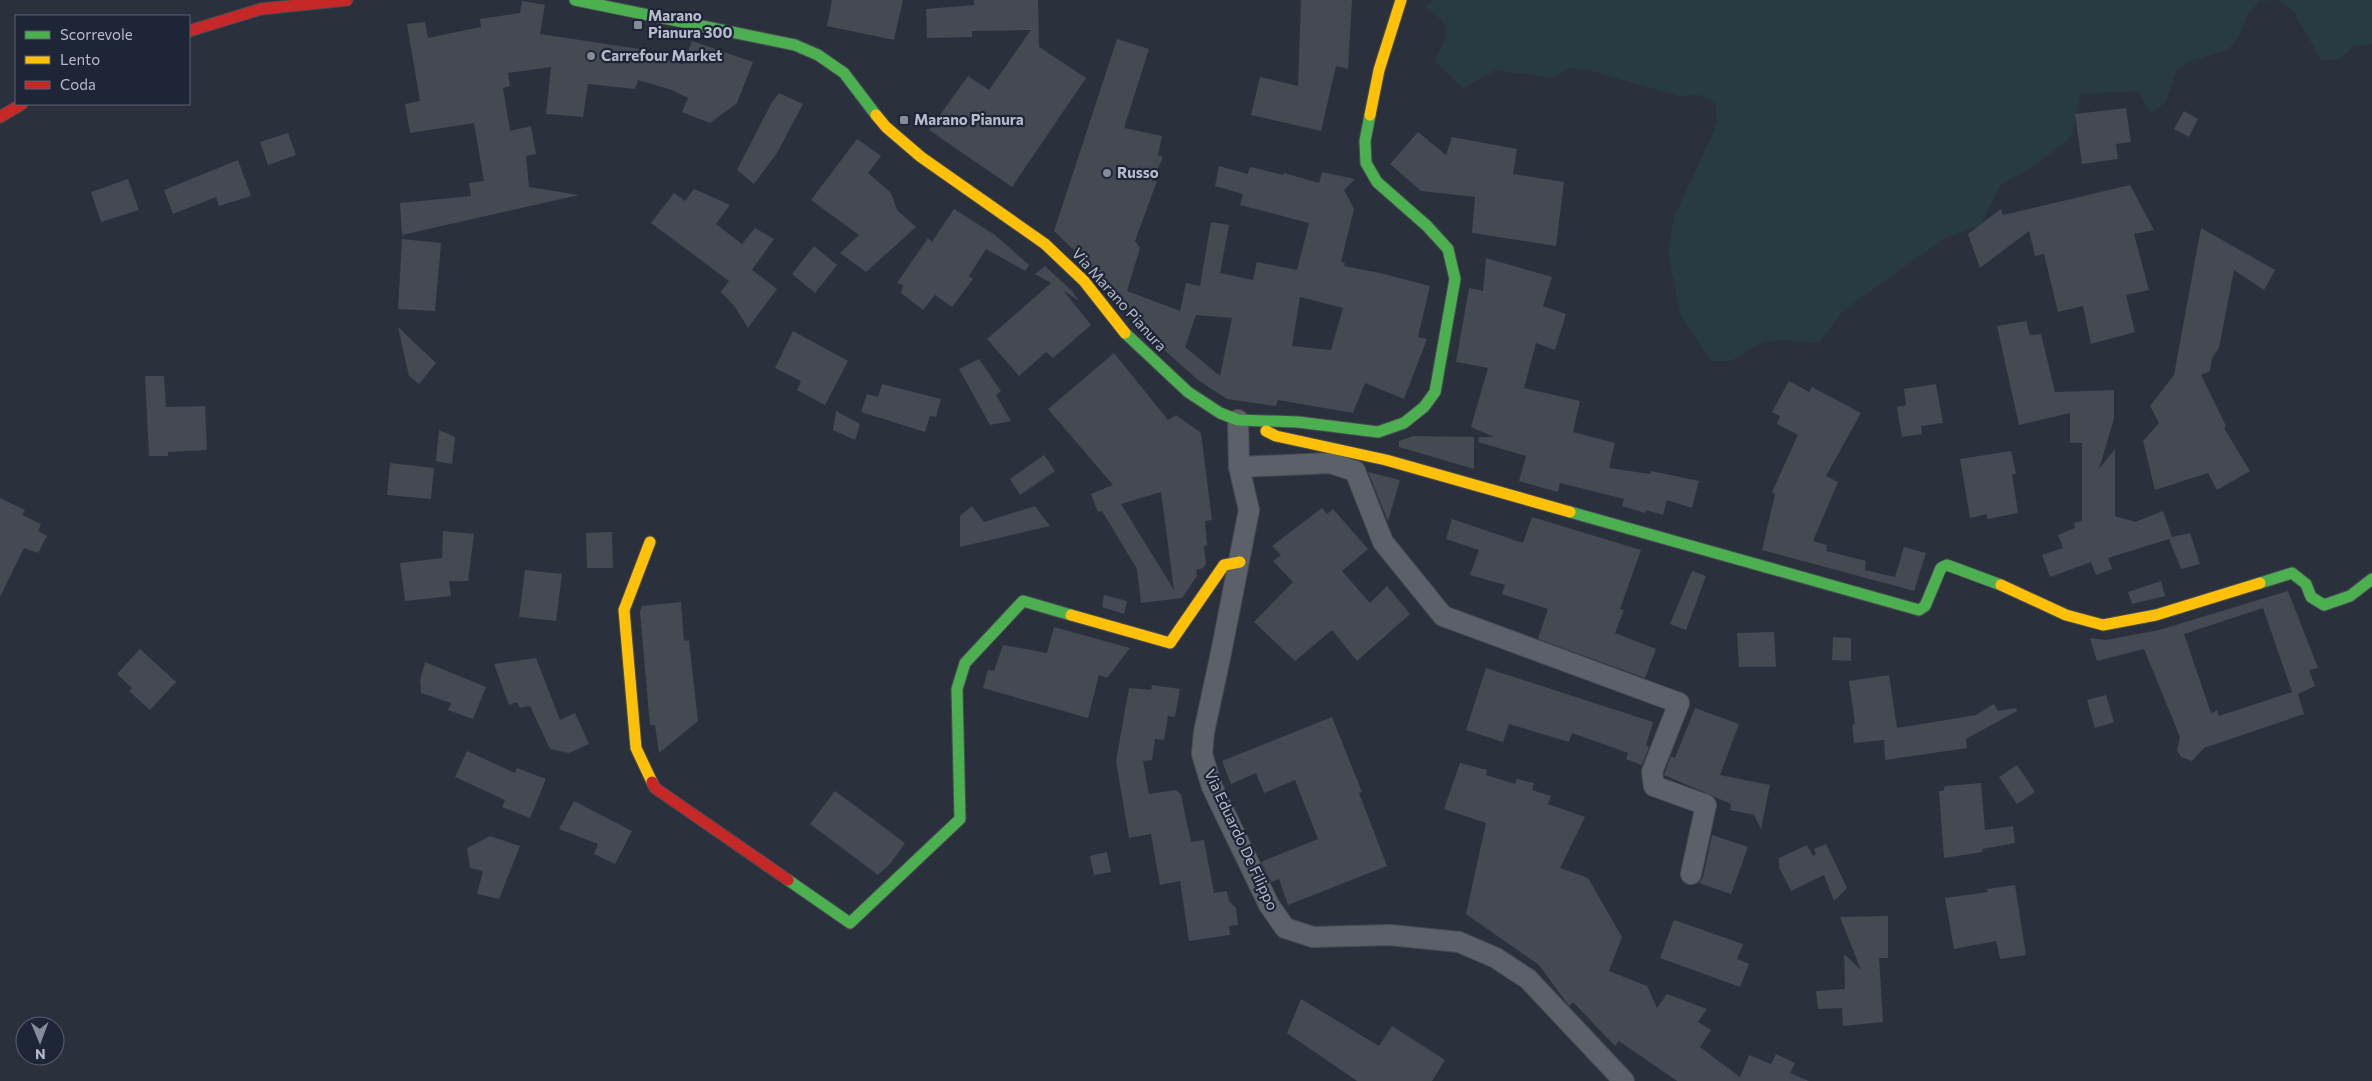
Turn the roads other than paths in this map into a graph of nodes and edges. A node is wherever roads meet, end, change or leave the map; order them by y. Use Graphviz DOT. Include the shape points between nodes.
graph roads {
  1 [pos="347,0"];
  2 [pos="576,0"];
  3 [pos="1401,0"];
  4 [pos="190,31"];
  5 [pos="20,105"];
  6 [pos="0,117"];
  7 [pos="1247,421"];
  8 [pos="1239,467"];
  9 [pos="650,542"];
  10 [pos="1240,562"];
  11 [pos="2372,580"];
  12 [pos="1691,874"];
  13 [pos="1624,1081"];
  1 -- 4 [label="street" via="260,9"];
  2 -- 7 [label="street, Via Marano Pianura" via="795,45 818,55 844,73 886,127 922,158 1045,244 1084,281 1120,328 1188,392 1220,414"];
  3 -- 7 [label="street, Via Marano Pianura" via="1379,70 1365,141 1366,163 1377,182 1448,249 1454,279 1435,392 1424,407 1404,422 1378,432 1298,422"];
  5 -- 6 [label="street"];
  7 -- 8 [label="street, Via Eduardo De Filippo"];
  7 -- 11 [label="street" via="1276,436 1386,460 1918,610 1925,606 1941,568 1946,565 2004,585 2066,615 2103,625 2156,615 2292,573 2306,584 2311,597 2324,605 2346,600"];
  8 -- 10 [label="street, Via Eduardo De Filippo" via="1248,510"];
  8 -- 12 [label="street" via="1330,463 1355,472 1382,542 1443,616 1678,704 1652,772 1654,786 1706,805"];
  9 -- 10 [label="street" via="624,610 636,748 656,788 850,923 960,819 956,689 965,663 1023,601 1170,643 1224,565"];
  10 -- 13 [label="street, Via Eduardo De Filippo" via="1202,754 1212,787 1269,905 1285,928 1313,937 1390,935 1459,942 1496,958 1528,979"];
}
